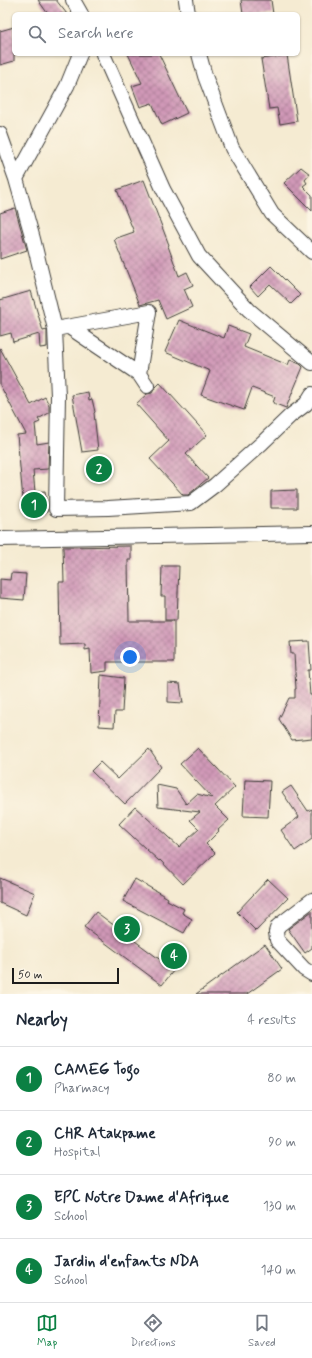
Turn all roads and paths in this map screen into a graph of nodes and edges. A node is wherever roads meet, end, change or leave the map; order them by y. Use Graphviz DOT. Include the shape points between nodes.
graph roads {
  1 [pos="73,0"];
  2 [pos="186,0"];
  3 [pos="80,12"];
  4 [pos="188,12"];
  5 [pos="79,56"];
  6 [pos="104,56"];
  7 [pos="200,56"];
  8 [pos="0,134"];
  9 [pos="16,179"];
  10 [pos="312,252"];
  11 [pos="69,327"];
  12 [pos="55,329"];
  13 [pos="312,362"];
  14 [pos="139,374"];
  15 [pos="147,386"];
  16 [pos="312,394"];
  17 [pos="312,533"];
  18 [pos="0,539"];
  19 [pos="312,900"];
  20 [pos="312,974"];
  1 -- 3 [label="street"];
  2 -- 4 [label="street"];
  5 -- 9 [label="street" via="67,86"];
  6 -- 13 [label="street" via="163,189 199,256 249,310"];
  7 -- 10 [label="street" via="232,148 272,214"];
  8 -- 9 [label="street"];
  9 -- 12 [label="street"];
  11 -- 12 [label="street"];
  11 -- 14 [label="street"];
  11 -- 14 [label="street" via="149,312"];
  12 -- 16 [label="street" via="58,396 56,509 191,503 215,485 306,404"];
  14 -- 15 [label="street"];
  17 -- 18 [label="street"];
  19 -- 20 [label="street" via="278,926 276,936 304,969"];
}
